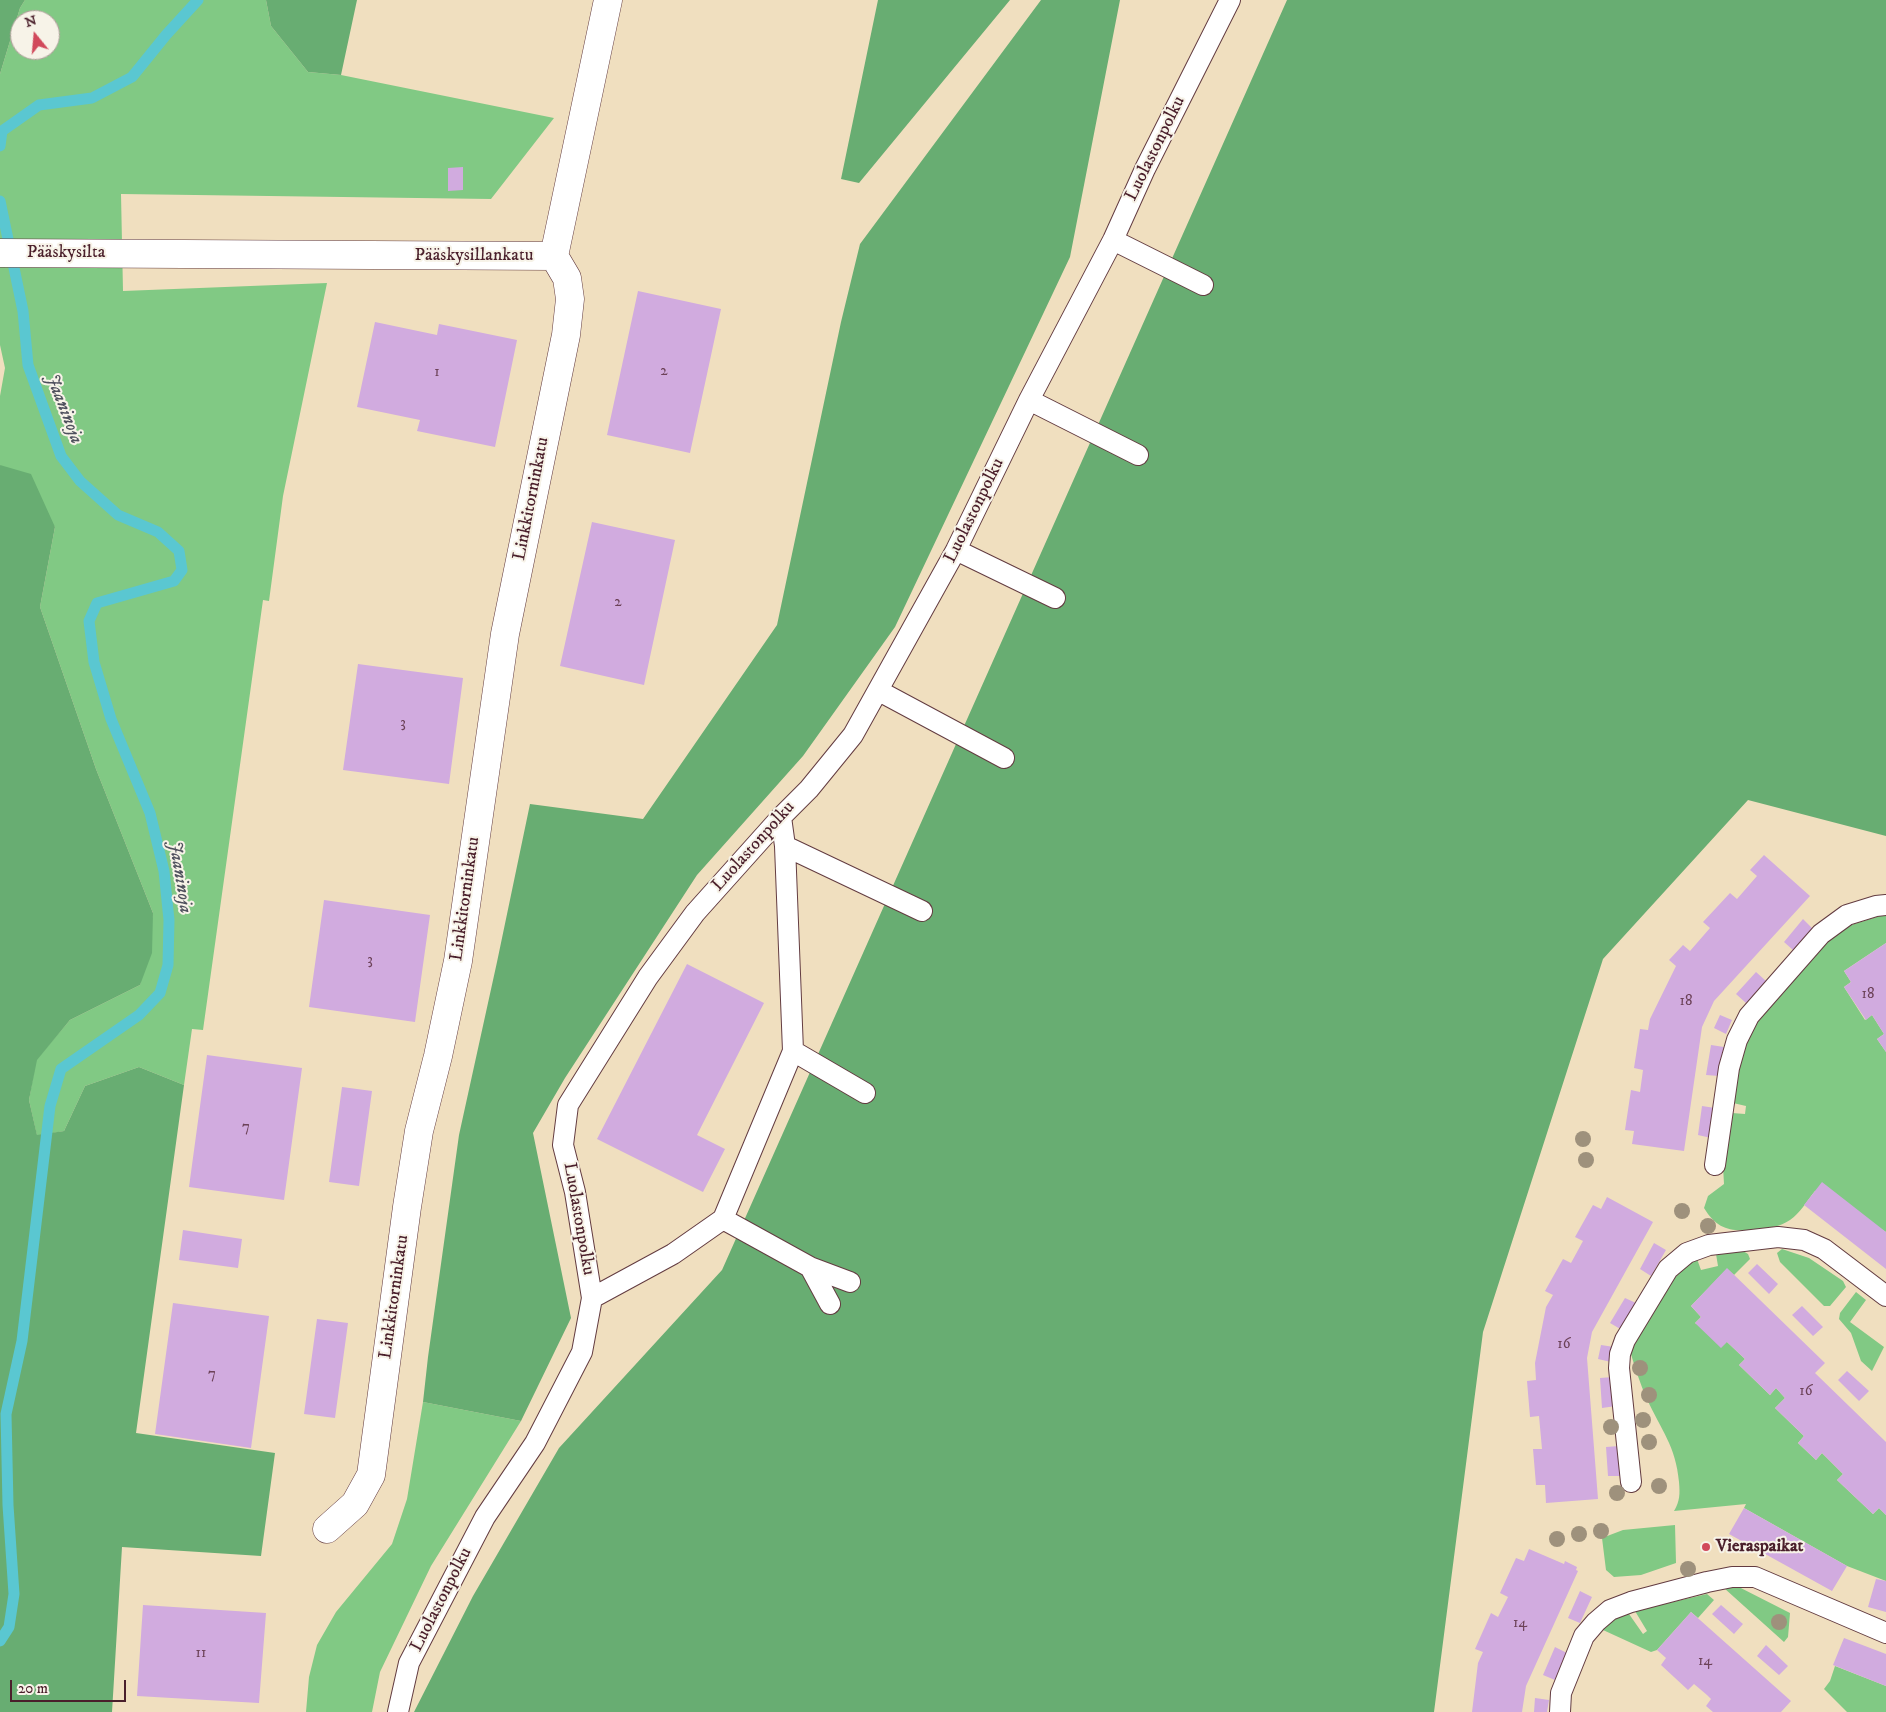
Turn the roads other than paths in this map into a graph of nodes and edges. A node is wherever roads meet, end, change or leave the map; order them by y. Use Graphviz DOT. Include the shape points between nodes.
graph roads {
  1 [pos="608,0"];
  2 [pos="1230,0"];
  3 [pos="1114,240"];
  4 [pos="0,253"];
  5 [pos="132,253"];
  6 [pos="554,256"];
  7 [pos="1203,285"];
  8 [pos="1029,400"];
  9 [pos="1138,455"];
  10 [pos="956,550"];
  11 [pos="1055,598"];
  12 [pos="879,691"];
  13 [pos="1004,758"];
  14 [pos="780,817"];
  15 [pos="785,846"];
  16 [pos="1886,905"];
  17 [pos="922,911"];
  18 [pos="793,1051"];
  19 [pos="865,1093"];
  20 [pos="1715,1165"];
  21 [pos="723,1219"];
  22 [pos="810,1267"];
  23 [pos="850,1282"];
  24 [pos="1886,1296"];
  25 [pos="592,1298"];
  26 [pos="830,1304"];
  27 [pos="1630,1482"];
  28 [pos="327,1529"];
  29 [pos="1886,1633"];
  30 [pos="398,1712"];
  31 [pos="1560,1712"];
  1 -- 6 [label="street, Pääskysillankatu"];
  2 -- 3 [label="lane, Luolastonpolku" via="1145,170"];
  3 -- 7 [label="lane"];
  3 -- 8 [label="lane, Luolastonpolku"];
  4 -- 5 [label="street, Pääskysilta"];
  5 -- 6 [label="street, Pääskysillankatu"];
  6 -- 28 [label="street, Linkkitorninkatu" via="566,278 570,299 566,335 505,634 458,960 419,1131 371,1475 355,1504"];
  8 -- 9 [label="lane"];
  8 -- 10 [label="lane, Luolastonpolku"];
  10 -- 11 [label="lane"];
  10 -- 12 [label="lane, Luolastonpolku"];
  12 -- 13 [label="lane"];
  12 -- 14 [label="lane, Luolastonpolku" via="853,735"];
  14 -- 15 [label="lane"];
  14 -- 25 [label="lane, Luolastonpolku" via="683,929 648,977 568,1105 563,1145 575,1192"];
  15 -- 17 [label="lane"];
  15 -- 18 [label="lane"];
  16 -- 20 [label="lane" via="1847,915 1821,934 1749,1016 1737,1040 1729,1068"];
  18 -- 19 [label="lane"];
  18 -- 21 [label="lane"];
  21 -- 22 [label="lane"];
  21 -- 25 [label="lane" via="673,1254"];
  22 -- 23 [label="lane"];
  22 -- 26 [label="lane"];
  24 -- 27 [label="lane" via="1824,1249 1804,1240 1778,1237 1743,1240 1709,1245 1687,1253 1668,1269 1625,1340 1620,1354"];
  25 -- 30 [label="lane, Luolastonpolku" via="582,1352 535,1443 485,1517 409,1663"];
  29 -- 31 [label="lane" via="1755,1577 1707,1582 1631,1602 1610,1610 1596,1622 1584,1636 1572,1664 1561,1693"];
}
